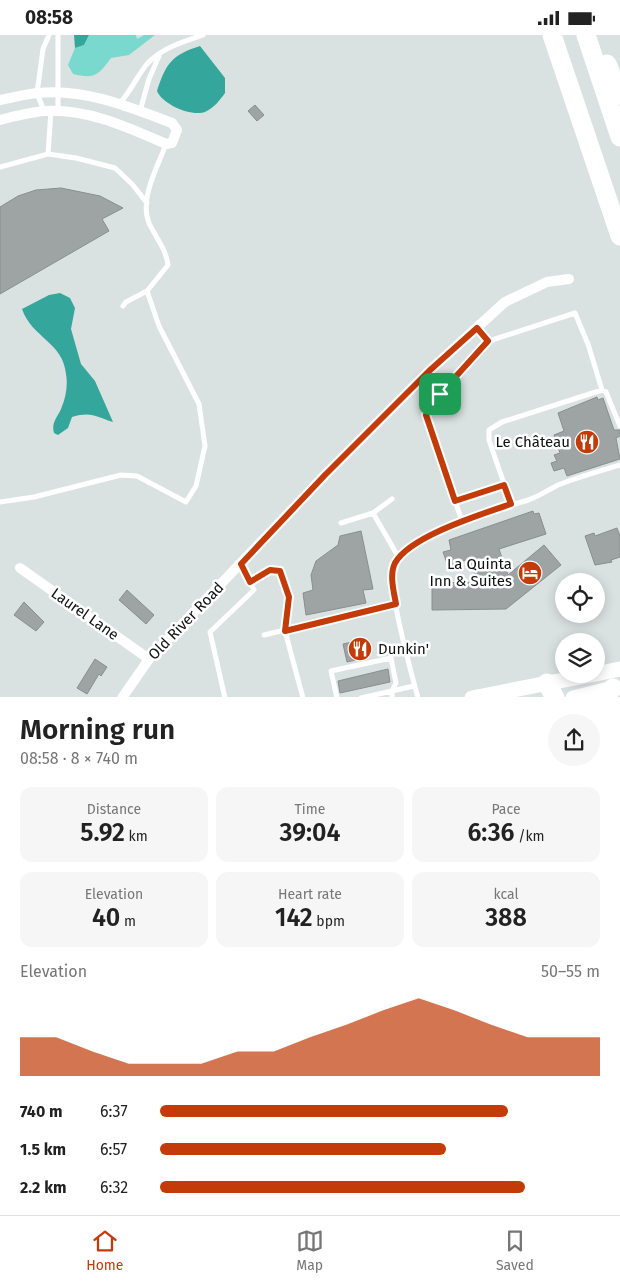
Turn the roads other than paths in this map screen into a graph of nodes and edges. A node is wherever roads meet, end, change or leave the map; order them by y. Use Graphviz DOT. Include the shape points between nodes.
graph roads {
  1 [pos="50,35"];
  2 [pos="58,35"];
  3 [pos="203,35"];
  4 [pos="552,35"];
  5 [pos="586,35"];
  6 [pos="593,35"];
  7 [pos="160,53"];
  8 [pos="57,92"];
  9 [pos="38,93"];
  10 [pos="620,95"];
  11 [pos="0,100"];
  12 [pos="120,103"];
  13 [pos="51,111"];
  14 [pos="140,111"];
  15 [pos="0,120"];
  16 [pos="620,137"];
  17 [pos="166,144"];
  18 [pos="48,154"];
  19 [pos="0,167"];
  20 [pos="147,203"];
  21 [pos="620,236"];
  22 [pos="568,279"];
  23 [pos="147,291"];
  24 [pos="123,306"];
  25 [pos="477,328"];
  26 [pos="488,341"];
  27 [pos="602,390"];
  28 [pos="620,426"];
  29 [pos="620,465"];
  30 [pos="504,485"];
  31 [pos="392,499"];
  32 [pos="455,501"];
  33 [pos="0,502"];
  34 [pos="511,504"];
  35 [pos="373,513"];
  36 [pos="462,521"];
  37 [pos="341,523"];
  38 [pos="399,559"];
  39 [pos="241,564"];
  40 [pos="20,568"];
  41 [pos="250,582"];
  42 [pos="396,604"];
  43 [pos="285,631"];
  44 [pos="264,635"];
  45 [pos="149,659"];
  46 [pos="620,669"];
  47 [pos="414,686"];
  48 [pos="611,690"];
  49 [pos="549,693"];
  50 [pos="392,695"];
  51 [pos="122,697"];
  52 [pos="225,697"];
  53 [pos="303,697"];
  54 [pos="337,697"];
  55 [pos="360,697"];
  56 [pos="418,697"];
  57 [pos="472,697"];
  58 [pos="573,697"];
  1 -- 9 [label="lane" via="43,49"];
  2 -- 8 [label="lane"];
  3 -- 7 [label="lane"];
  4 -- 21 [label="highway"];
  5 -- 16 [label="highway"];
  6 -- 10 [label="highway"];
  7 -- 12 [label="lane" via="148,63"];
  7 -- 14 [label="lane"];
  8 -- 9 [label="street"];
  8 -- 12 [label="street"];
  8 -- 13 [label="lane"];
  9 -- 11 [label="street"];
  9 -- 13 [label="lane"];
  12 -- 14 [label="street"];
  13 -- 15 [label="street"];
  13 -- 17 [label="street" via="110,120"];
  13 -- 18 [label="lane"];
  14 -- 17 [label="street" via="172,123 178,130 172,143"];
  17 -- 20 [label="lane"];
  18 -- 19 [label="lane"];
  18 -- 20 [label="lane" via="76,157 115,168"];
  20 -- 23 [label="lane" via="148,220 166,253 168,265"];
  22 -- 25 [label="street, Old River Road" via="525,291 505,302"];
  23 -- 24 [label="lane"];
  23 -- 33 [label="lane" via="159,326 199,404 205,446 196,486 186,502 137,476 121,475 34,497"];
  25 -- 26 [label="lane"];
  25 -- 39 [label="street, Old River Road" via="429,371"];
  26 -- 27 [label="lane" via="575,313"];
  26 -- 32 [label="lane" via="440,394 426,415"];
  27 -- 28 [label="lane" via="606,392"];
  27 -- 30 [label="lane" via="502,422 490,430 489,441"];
  29 -- 34 [label="lane"];
  30 -- 32 [label="lane"];
  30 -- 34 [label="lane"];
  31 -- 35 [label="lane"];
  32 -- 36 [label="lane"];
  34 -- 36 [label="lane"];
  35 -- 37 [label="lane"];
  35 -- 38 [label="lane"];
  36 -- 38 [label="lane" via="442,528"];
  38 -- 42 [label="lane" via="392,573"];
  39 -- 41 [label="lane"];
  39 -- 45 [label="street, Old River Road"];
  40 -- 45 [label="street, Laurel Lane"];
  41 -- 43 [label="lane" via="270,570 280,571 289,597"];
  41 -- 52 [label="lane" via="254,589 210,632"];
  42 -- 43 [label="lane"];
  42 -- 47 [label="lane"];
  43 -- 44 [label="lane"];
  43 -- 53 [label="lane"];
  45 -- 51 [label="street, Old River Road"];
  46 -- 49 [label="main road"];
  47 -- 50 [label="lane"];
  47 -- 56 [label="lane"];
  48 -- 58 [label="main road"];
  49 -- 57 [label="main road"];
  50 -- 54 [label="lane" via="396,683 390,658 331,671"];
  50 -- 55 [label="lane"];
}
